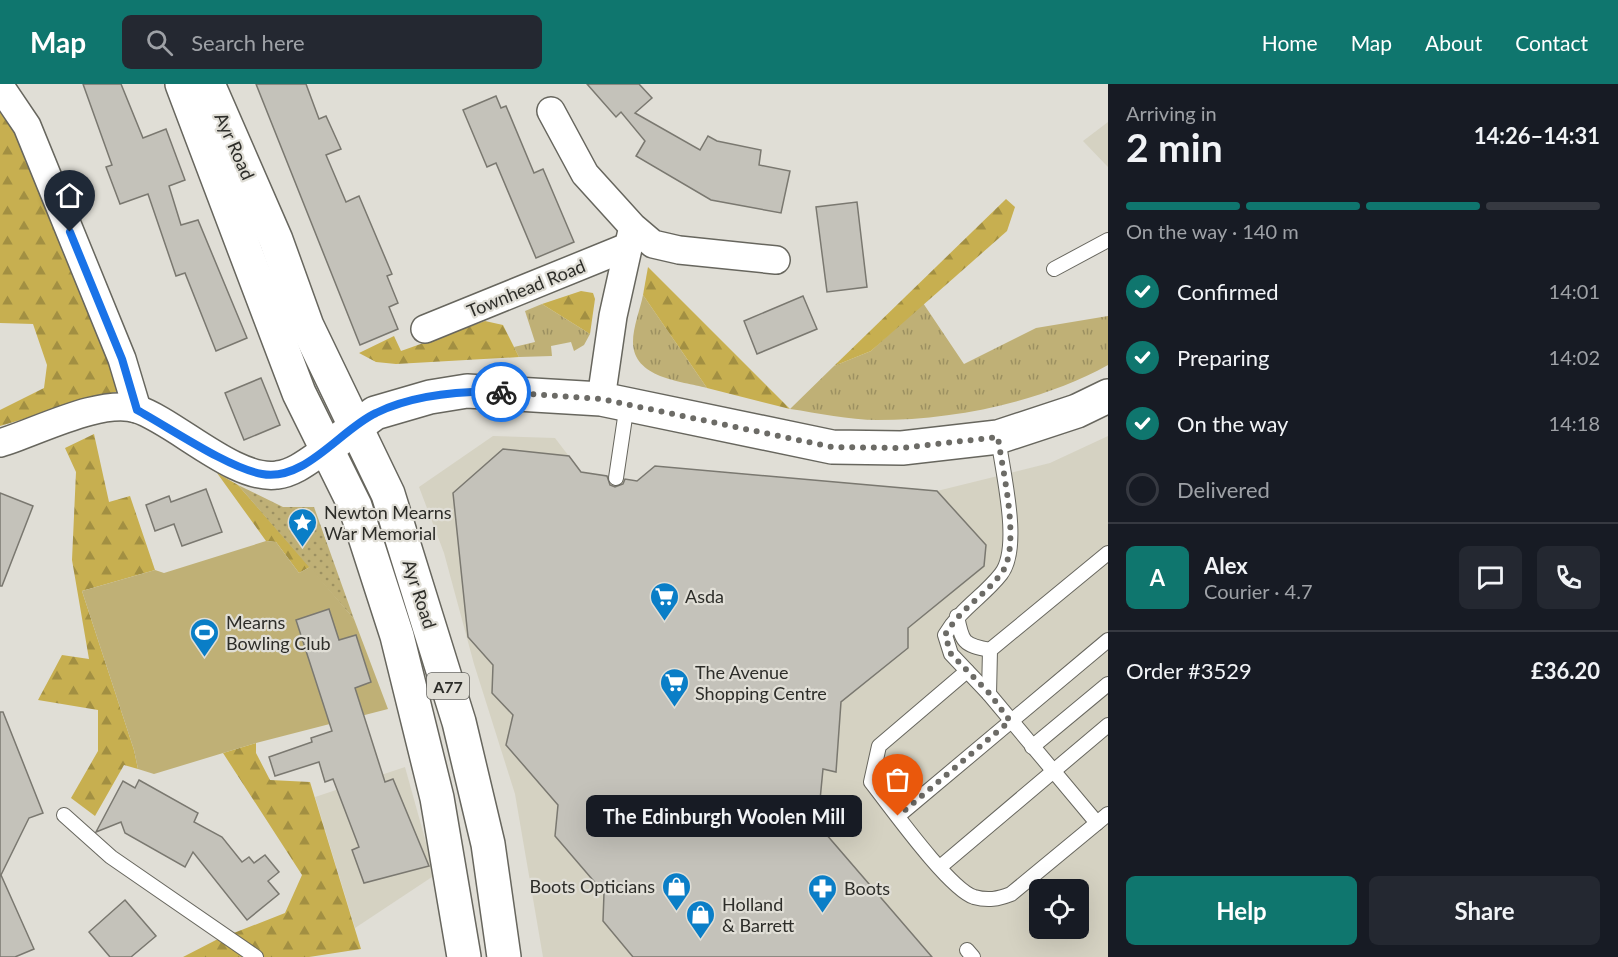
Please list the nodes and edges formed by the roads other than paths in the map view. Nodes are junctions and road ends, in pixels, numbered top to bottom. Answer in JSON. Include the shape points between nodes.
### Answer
{"nodes":[{"id":1,"x":182,"y":84,"type":"edge"},
{"id":2,"x":208,"y":84,"type":"edge"},
{"id":3,"x":0,"y":86,"type":"edge"},
{"id":4,"x":551,"y":111,"type":"dead end"},
{"id":5,"x":630,"y":237,"type":"junction"},
{"id":6,"x":1108,"y":240,"type":"edge"},
{"id":7,"x":776,"y":260,"type":"dead end"},
{"id":8,"x":1054,"y":269,"type":"dead end"},
{"id":9,"x":424,"y":329,"type":"dead end"},
{"id":10,"x":1108,"y":396,"type":"edge"},
{"id":11,"x":614,"y":401,"type":"junction"},
{"id":12,"x":137,"y":410,"type":"junction"},
{"id":13,"x":356,"y":425,"type":"junction"},
{"id":14,"x":998,"y":437,"type":"junction"},
{"id":15,"x":0,"y":443,"type":"edge"},
{"id":16,"x":326,"y":449,"type":"junction"},
{"id":17,"x":616,"y":478,"type":"dead end"},
{"id":18,"x":1107,"y":555,"type":"edge"},
{"id":19,"x":957,"y":616,"type":"junction"},
{"id":20,"x":1108,"y":640,"type":"edge"},
{"id":21,"x":990,"y":650,"type":"junction"},
{"id":22,"x":968,"y":671,"type":"junction"},
{"id":23,"x":1108,"y":684,"type":"edge"},
{"id":24,"x":990,"y":694,"type":"junction"},
{"id":25,"x":1010,"y":721,"type":"junction"},
{"id":26,"x":1108,"y":725,"type":"edge"},
{"id":27,"x":1032,"y":747,"type":"junction"},
{"id":28,"x":1053,"y":772,"type":"junction"},
{"id":29,"x":1108,"y":814,"type":"edge"},
{"id":30,"x":64,"y":815,"type":"dead end"},
{"id":31,"x":898,"y":816,"type":"junction"},
{"id":32,"x":1097,"y":824,"type":"junction"},
{"id":33,"x":940,"y":867,"type":"junction"},
{"id":34,"x":503,"y":952,"type":"edge"},
{"id":35,"x":460,"y":956,"type":"edge"},
{"id":36,"x":256,"y":957,"type":"edge"}],
"edges":[{"from":1,"to":16,"type":"main road","name":"Ayr Road","number":"A77","via":[[299,393]]},
{"from":2,"to":13,"type":"main road","name":"Ayr Road","number":"A77","via":[[276,240],[307,326]]},
{"from":3,"to":12,"type":"street","via":[[27,126],[122,359]]},
{"from":4,"to":5,"type":"street","via":[[585,174]]},
{"from":5,"to":7,"type":"street","via":[[679,250]]},
{"from":5,"to":9,"type":"street","name":"Townhead Road"},
{"from":5,"to":11,"type":"street"},
{"from":6,"to":8,"type":"lane"},
{"from":10,"to":14,"type":"main road","via":[[1077,411]]},
{"from":11,"to":13,"type":"main road","via":[[467,391],[398,405]]},
{"from":11,"to":14,"type":"main road","via":[[832,447],[902,448]]},
{"from":11,"to":17,"type":"lane"},
{"from":12,"to":15,"type":"street","via":[[116,407],[91,411]]},
{"from":12,"to":16,"type":"street","via":[[237,465],[261,474],[294,470]]},
{"from":13,"to":16,"type":"main road"},
{"from":13,"to":34,"type":"main road","name":"Ayr Road","number":"A77","via":[[388,494],[459,722],[488,844]]},
{"from":14,"to":19,"type":"lane","via":[[1011,536],[1009,554],[1002,573]]},
{"from":16,"to":35,"type":"main road","name":"Ayr Road","number":"A77","via":[[355,506],[397,636],[437,798]]},
{"from":18,"to":21,"type":"lane"},
{"from":19,"to":21,"type":"lane","via":[[960,636],[969,646]]},
{"from":19,"to":22,"type":"lane","via":[[945,635],[947,646]]},
{"from":20,"to":25,"type":"lane"},
{"from":21,"to":24,"type":"lane"},
{"from":22,"to":24,"type":"lane"},
{"from":22,"to":31,"type":"lane","via":[[879,746],[872,782]]},
{"from":23,"to":27,"type":"lane"},
{"from":24,"to":25,"type":"lane"},
{"from":25,"to":27,"type":"lane"},
{"from":25,"to":31,"type":"lane"},
{"from":26,"to":28,"type":"lane"},
{"from":27,"to":28,"type":"lane"},
{"from":28,"to":32,"type":"lane"},
{"from":28,"to":33,"type":"lane"},
{"from":29,"to":32,"type":"lane"},
{"from":30,"to":36,"type":"lane","via":[[111,857]]},
{"from":31,"to":33,"type":"lane"},
{"from":32,"to":33,"type":"lane","via":[[1011,894],[995,900],[973,897]]},
{"from":34,"to":35,"type":"main road"}]}
